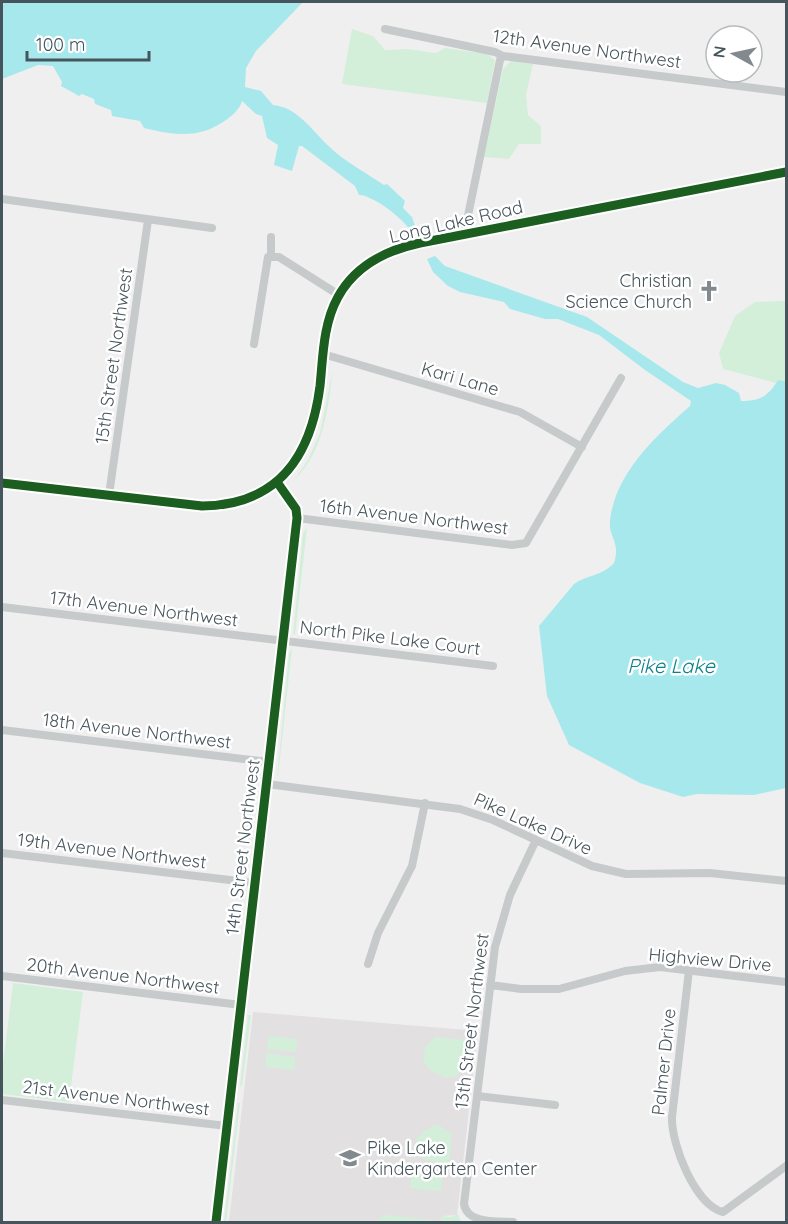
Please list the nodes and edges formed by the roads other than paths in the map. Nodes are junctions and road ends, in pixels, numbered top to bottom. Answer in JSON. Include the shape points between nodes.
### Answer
{"nodes":[{"id":1,"x":385,"y":29,"type":"dead end"},
{"id":2,"x":503,"y":56,"type":"junction"},
{"id":3,"x":786,"y":92,"type":"edge"},
{"id":4,"x":786,"y":172,"type":"edge"},
{"id":5,"x":2,"y":199,"type":"edge"},
{"id":6,"x":148,"y":220,"type":"junction"},
{"id":7,"x":212,"y":228,"type":"dead end"},
{"id":8,"x":464,"y":235,"type":"junction"},
{"id":9,"x":271,"y":237,"type":"dead end"},
{"id":10,"x":272,"y":256,"type":"junction"},
{"id":11,"x":339,"y":295,"type":"junction"},
{"id":12,"x":254,"y":344,"type":"dead end"},
{"id":13,"x":323,"y":354,"type":"junction"},
{"id":14,"x":621,"y":378,"type":"dead end"},
{"id":15,"x":582,"y":447,"type":"junction"},
{"id":16,"x":277,"y":482,"type":"junction"},
{"id":17,"x":2,"y":483,"type":"edge"},
{"id":18,"x":109,"y":495,"type":"junction"},
{"id":19,"x":297,"y":518,"type":"junction"},
{"id":20,"x":2,"y":607,"type":"edge"},
{"id":21,"x":284,"y":640,"type":"junction"},
{"id":22,"x":493,"y":666,"type":"dead end"},
{"id":23,"x":2,"y":730,"type":"edge"},
{"id":24,"x":269,"y":762,"type":"junction"},
{"id":25,"x":267,"y":784,"type":"junction"},
{"id":26,"x":425,"y":803,"type":"junction"},
{"id":27,"x":536,"y":840,"type":"junction"},
{"id":28,"x":2,"y":853,"type":"edge"},
{"id":29,"x":786,"y":881,"type":"edge"},
{"id":30,"x":255,"y":884,"type":"junction"},
{"id":31,"x":368,"y":964,"type":"dead end"},
{"id":32,"x":689,"y":970,"type":"junction"},
{"id":33,"x":2,"y":976,"type":"edge"},
{"id":34,"x":786,"y":982,"type":"edge"},
{"id":35,"x":490,"y":986,"type":"junction"},
{"id":36,"x":241,"y":1005,"type":"junction"},
{"id":37,"x":477,"y":1096,"type":"junction"},
{"id":38,"x":2,"y":1100,"type":"edge"},
{"id":39,"x":555,"y":1105,"type":"dead end"},
{"id":40,"x":227,"y":1126,"type":"junction"},
{"id":41,"x":786,"y":1166,"type":"edge"},
{"id":42,"x":216,"y":1222,"type":"edge"},
{"id":43,"x":513,"y":1222,"type":"edge"}],
"edges":[{"from":1,"to":2,"type":"street","name":"12th Avenue Northwest"},
{"from":2,"to":3,"type":"street","name":"12th Avenue Northwest"},
{"from":2,"to":8,"type":"street"},
{"from":4,"to":8,"type":"street","name":"Long Lake Road"},
{"from":5,"to":6,"type":"street"},
{"from":6,"to":7,"type":"street"},
{"from":6,"to":18,"type":"street","name":"15th Street Northwest"},
{"from":8,"to":11,"type":"street","name":"Long Lake Road","via":[[404,247],[379,257]]},
{"from":9,"to":10,"type":"street"},
{"from":10,"to":11,"type":"street"},
{"from":10,"to":12,"type":"street","via":[[266,261]]},
{"from":11,"to":13,"type":"street","name":"Long Lake Road"},
{"from":13,"to":15,"type":"street","name":"Kari Lane","via":[[520,412]]},
{"from":13,"to":16,"type":"street","name":"Long Lake Road","via":[[309,436],[296,461]]},
{"from":14,"to":15,"type":"street"},
{"from":15,"to":19,"type":"street","name":"16th Avenue Northwest","via":[[526,543],[512,545]]},
{"from":16,"to":18,"type":"street","name":"Long Lake Road","via":[[250,497],[218,506]]},
{"from":16,"to":19,"type":"street"},
{"from":17,"to":18,"type":"street","name":"Long Lake Road"},
{"from":19,"to":21,"type":"street","name":"14th Street Northwest"},
{"from":20,"to":21,"type":"street","name":"17th Avenue Northwest"},
{"from":21,"to":22,"type":"street","name":"North Pike Lake Court"},
{"from":21,"to":24,"type":"street","name":"14th Street Northwest"},
{"from":23,"to":24,"type":"street","name":"18th Avenue Northwest"},
{"from":24,"to":25,"type":"street","name":"14th Street Northwest"},
{"from":25,"to":26,"type":"street","name":"Pike Lake Drive"},
{"from":25,"to":30,"type":"street","name":"14th Street Northwest"},
{"from":26,"to":27,"type":"street","name":"Pike Lake Drive","via":[[476,814]]},
{"from":26,"to":31,"type":"street","via":[[412,866],[378,933]]},
{"from":27,"to":29,"type":"street","name":"Pike Lake Drive","via":[[592,866],[626,874],[710,873]]},
{"from":27,"to":35,"type":"street","name":"13th Street Northwest","via":[[510,895]]},
{"from":28,"to":30,"type":"street","name":"19th Avenue Northwest"},
{"from":30,"to":36,"type":"street","name":"14th Street Northwest"},
{"from":32,"to":34,"type":"street","name":"Highview Drive"},
{"from":32,"to":35,"type":"street","name":"Highview Drive","via":[[642,968],[559,989]]},
{"from":32,"to":41,"type":"street","name":"Palmer Drive","via":[[673,1106],[673,1135],[688,1175],[711,1207],[723,1212]]},
{"from":33,"to":36,"type":"street","name":"20th Avenue Northwest"},
{"from":35,"to":37,"type":"street","name":"13th Street Northwest"},
{"from":36,"to":40,"type":"street","name":"14th Street Northwest"},
{"from":37,"to":39,"type":"street"},
{"from":37,"to":43,"type":"street","name":"13th Street Northwest","via":[[466,1212],[475,1218]]},
{"from":38,"to":40,"type":"street","name":"21st Avenue Northwest"},
{"from":40,"to":42,"type":"street","name":"14th Street Northwest"}]}
